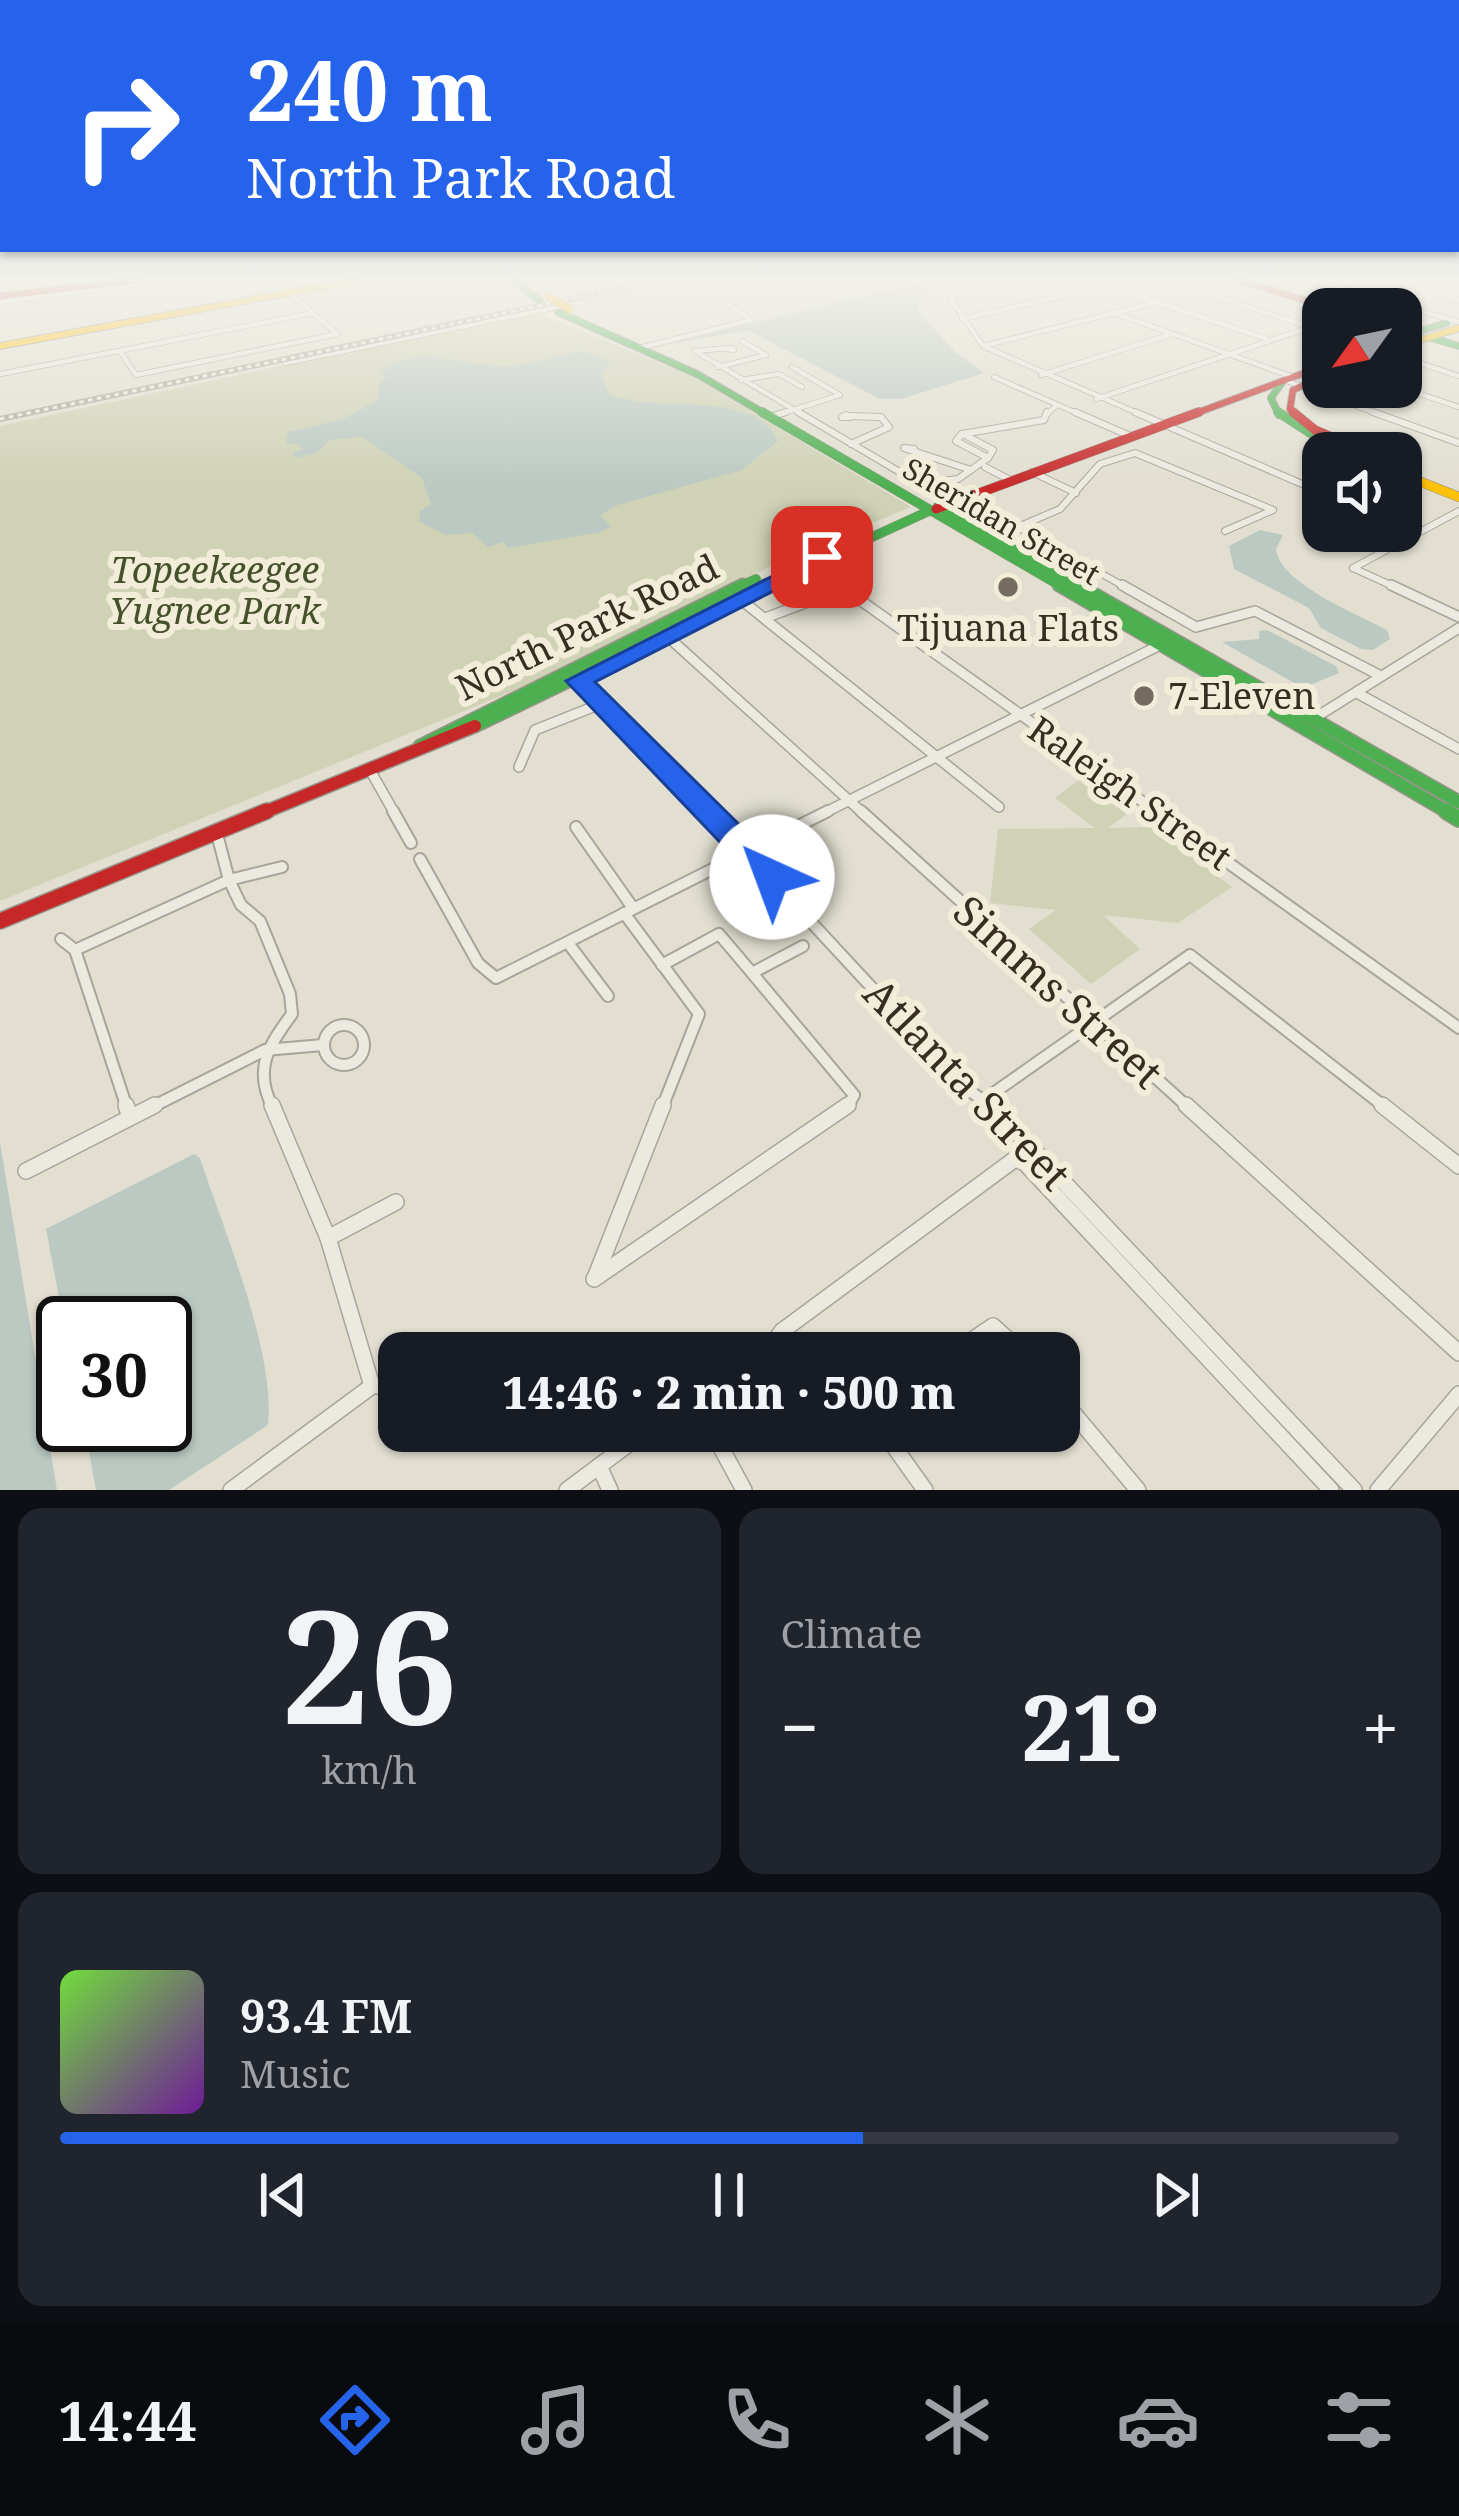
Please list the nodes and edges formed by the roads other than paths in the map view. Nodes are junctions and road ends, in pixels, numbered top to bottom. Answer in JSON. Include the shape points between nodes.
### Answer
{"nodes":[{"id":1,"x":127,"y":350,"type":"edge"},
{"id":2,"x":261,"y":350,"type":"edge"},
{"id":3,"x":355,"y":350,"type":"edge"},
{"id":4,"x":651,"y":350,"type":"edge"},
{"id":5,"x":711,"y":350,"type":"edge"},
{"id":6,"x":757,"y":350,"type":"edge"},
{"id":7,"x":990,"y":350,"type":"edge"},
{"id":8,"x":1122,"y":350,"type":"edge"},
{"id":9,"x":1217,"y":350,"type":"edge"},
{"id":10,"x":1243,"y":350,"type":"edge"},
{"id":11,"x":120,"y":351,"type":"junction"},
{"id":12,"x":1230,"y":354,"type":"junction"},
{"id":13,"x":285,"y":363,"type":"dead end"},
{"id":14,"x":1422,"y":364,"type":"edge"},
{"id":15,"x":718,"y":367,"type":"junction"},
{"id":16,"x":793,"y":367,"type":"dead end"},
{"id":17,"x":0,"y":374,"type":"edge"},
{"id":18,"x":1041,"y":375,"type":"junction"},
{"id":19,"x":1459,"y":376,"type":"edge"},
{"id":20,"x":994,"y":377,"type":"dead end"},
{"id":21,"x":1302,"y":377,"type":"edge"},
{"id":22,"x":740,"y":380,"type":"junction"},
{"id":23,"x":1302,"y":381,"type":"edge"},
{"id":24,"x":798,"y":385,"type":"dead end"},
{"id":25,"x":1287,"y":385,"type":"junction"},
{"id":26,"x":1422,"y":395,"type":"edge"},
{"id":27,"x":1096,"y":399,"type":"junction"},
{"id":28,"x":1057,"y":405,"type":"junction"},
{"id":29,"x":1459,"y":407,"type":"edge"},
{"id":30,"x":781,"y":414,"type":"junction"},
{"id":31,"x":849,"y":416,"type":"dead end"},
{"id":32,"x":1160,"y":425,"type":"junction"},
{"id":33,"x":1309,"y":432,"type":"edge"},
{"id":34,"x":1323,"y":432,"type":"edge"},
{"id":35,"x":1128,"y":435,"type":"junction"},
{"id":36,"x":1459,"y":442,"type":"edge"},
{"id":37,"x":850,"y":444,"type":"junction"},
{"id":38,"x":914,"y":449,"type":"dead end"},
{"id":39,"x":982,"y":466,"type":"junction"},
{"id":40,"x":1035,"y":471,"type":"junction"},
{"id":41,"x":1422,"y":478,"type":"edge"},
{"id":42,"x":1007,"y":481,"type":"junction"},
{"id":43,"x":1302,"y":485,"type":"edge"},
{"id":44,"x":1077,"y":491,"type":"junction"},
{"id":45,"x":1459,"y":492,"type":"edge"},
{"id":46,"x":935,"y":509,"type":"junction"},
{"id":47,"x":1459,"y":511,"type":"edge"},
{"id":48,"x":1422,"y":529,"type":"edge"},
{"id":49,"x":1226,"y":531,"type":"dead end"},
{"id":50,"x":1381,"y":552,"type":"edge"},
{"id":51,"x":804,"y":561,"type":"junction"},
{"id":52,"x":843,"y":589,"type":"junction"},
{"id":53,"x":735,"y":595,"type":"junction"},
{"id":54,"x":1459,"y":617,"type":"edge"},
{"id":55,"x":765,"y":618,"type":"junction"},
{"id":56,"x":1459,"y":628,"type":"edge"},
{"id":57,"x":662,"y":632,"type":"junction"},
{"id":58,"x":1160,"y":645,"type":"junction"},
{"id":59,"x":1190,"y":648,"type":"junction"},
{"id":60,"x":1382,"y":676,"type":"junction"},
{"id":61,"x":579,"y":681,"type":"junction"},
{"id":62,"x":1357,"y":692,"type":"junction"},
{"id":63,"x":598,"y":704,"type":"junction"},
{"id":64,"x":1018,"y":713,"type":"junction"},
{"id":65,"x":1312,"y":719,"type":"junction"},
{"id":66,"x":1459,"y":749,"type":"edge"},
{"id":67,"x":410,"y":754,"type":"junction"},
{"id":68,"x":935,"y":756,"type":"junction"},
{"id":69,"x":519,"y":766,"type":"dead end"},
{"id":70,"x":370,"y":770,"type":"junction"},
{"id":71,"x":1409,"y":782,"type":"junction"},
{"id":72,"x":846,"y":800,"type":"junction"},
{"id":73,"x":1459,"y":802,"type":"edge"},
{"id":74,"x":999,"y":807,"type":"dead end"},
{"id":75,"x":1459,"y":819,"type":"edge"},
{"id":76,"x":576,"y":827,"type":"dead end"},
{"id":77,"x":217,"y":834,"type":"junction"},
{"id":78,"x":410,"y":843,"type":"dead end"},
{"id":79,"x":748,"y":850,"type":"junction"},
{"id":80,"x":420,"y":860,"type":"dead end"},
{"id":81,"x":282,"y":867,"type":"dead end"},
{"id":82,"x":230,"y":880,"type":"junction"},
{"id":83,"x":628,"y":911,"type":"junction"},
{"id":84,"x":0,"y":921,"type":"edge"},
{"id":85,"x":61,"y":939,"type":"dead end"},
{"id":86,"x":568,"y":943,"type":"junction"},
{"id":87,"x":803,"y":946,"type":"dead end"},
{"id":88,"x":75,"y":950,"type":"junction"},
{"id":89,"x":662,"y":964,"type":"junction"},
{"id":90,"x":752,"y":973,"type":"junction"},
{"id":91,"x":608,"y":996,"type":"dead end"},
{"id":92,"x":1090,"y":1020,"type":"junction"},
{"id":93,"x":1459,"y":1028,"type":"edge"},
{"id":94,"x":323,"y":1045,"type":"dead end"},
{"id":95,"x":265,"y":1051,"type":"junction"},
{"id":96,"x":985,"y":1099,"type":"junction"},
{"id":97,"x":129,"y":1115,"type":"junction"},
{"id":98,"x":1459,"y":1166,"type":"edge"},
{"id":99,"x":26,"y":1172,"type":"dead end"},
{"id":100,"x":396,"y":1202,"type":"dead end"},
{"id":101,"x":328,"y":1238,"type":"junction"},
{"id":102,"x":781,"y":1332,"type":"edge"},
{"id":103,"x":1459,"y":1353,"type":"edge"},
{"id":104,"x":372,"y":1386,"type":"junction"},
{"id":105,"x":378,"y":1386,"type":"edge"},
{"id":106,"x":1459,"y":1394,"type":"edge"},
{"id":107,"x":1080,"y":1421,"type":"edge"},
{"id":108,"x":618,"y":1452,"type":"edge"},
{"id":109,"x":723,"y":1452,"type":"edge"},
{"id":110,"x":898,"y":1452,"type":"edge"},
{"id":111,"x":599,"y":1466,"type":"junction"},
{"id":112,"x":231,"y":1490,"type":"edge"},
{"id":113,"x":567,"y":1490,"type":"edge"},
{"id":114,"x":610,"y":1490,"type":"edge"},
{"id":115,"x":744,"y":1490,"type":"edge"},
{"id":116,"x":925,"y":1490,"type":"edge"},
{"id":117,"x":1138,"y":1490,"type":"edge"},
{"id":118,"x":1331,"y":1490,"type":"edge"},
{"id":119,"x":1354,"y":1490,"type":"edge"},
{"id":120,"x":1378,"y":1490,"type":"edge"}],
"edges":[{"from":1,"to":11,"type":"street"},
{"from":2,"to":11,"type":"street","via":[[136,375]]},
{"from":3,"to":13,"type":"street"},
{"from":4,"to":30,"type":"main road","name":"Sheridan Street"},
{"from":5,"to":15,"type":"street","via":[[695,351]]},
{"from":6,"to":15,"type":"street","via":[[766,355]]},
{"from":7,"to":18,"type":"street"},
{"from":8,"to":18,"type":"street"},
{"from":9,"to":12,"type":"street"},
{"from":10,"to":12,"type":"street"},
{"from":11,"to":17,"type":"street"},
{"from":12,"to":25,"type":"street"},
{"from":12,"to":27,"type":"street"},
{"from":14,"to":19,"type":"street"},
{"from":15,"to":22,"type":"street"},
{"from":16,"to":30,"type":"street","via":[[840,395]]},
{"from":18,"to":27,"type":"street"},
{"from":20,"to":28,"type":"street"},
{"from":21,"to":25,"type":"main road","name":"North Park Road"},
{"from":22,"to":24,"type":"street","via":[[779,374]]},
{"from":22,"to":30,"type":"street"},
{"from":23,"to":25,"type":"main road","name":"North Park Road"},
{"from":25,"to":32,"type":"main road","name":"North Park Road"},
{"from":25,"to":33,"type":"main road","via":[[1272,405]]},
{"from":25,"to":34,"type":"main road","via":[[1290,409]]},
{"from":25,"to":36,"type":"street"},
{"from":26,"to":29,"type":"street"},
{"from":27,"to":32,"type":"street"},
{"from":28,"to":35,"type":"street"},
{"from":28,"to":39,"type":"street","via":[[1044,421],[962,434],[956,441]]},
{"from":30,"to":37,"type":"street"},
{"from":30,"to":46,"type":"main road","name":"Sheridan Street"},
{"from":31,"to":37,"type":"street","via":[[876,416],[889,427]]},
{"from":32,"to":35,"type":"main road","name":"North Park Road"},
{"from":32,"to":43,"type":"street"},
{"from":35,"to":40,"type":"main road","name":"North Park Road"},
{"from":37,"to":39,"type":"street","via":[[928,486]]},
{"from":38,"to":39,"type":"street"},
{"from":39,"to":42,"type":"street"},
{"from":40,"to":42,"type":"main road","name":"North Park Road"},
{"from":40,"to":44,"type":"street"},
{"from":41,"to":45,"type":"main road"},
{"from":42,"to":46,"type":"main road","name":"North Park Road"},
{"from":44,"to":49,"type":"street","via":[[1100,464],[1147,453],[1273,510]]},
{"from":44,"to":60,"type":"street","via":[[1060,509],[1018,527],[1196,627],[1255,610]]},
{"from":46,"to":51,"type":"main road","name":"North Park Road"},
{"from":46,"to":58,"type":"main road","name":"Sheridan Street"},
{"from":46,"to":59,"type":"main road","name":"Sheridan Street"},
{"from":47,"to":48,"type":"street"},
{"from":50,"to":54,"type":"street","via":[[1353,568]]},
{"from":51,"to":52,"type":"street","name":"Raleigh Street"},
{"from":51,"to":53,"type":"main road","name":"North Park Road"},
{"from":52,"to":55,"type":"street"},
{"from":52,"to":64,"type":"street","name":"Raleigh Street"},
{"from":53,"to":55,"type":"street"},
{"from":53,"to":57,"type":"main road","name":"North Park Road"},
{"from":55,"to":68,"type":"street"},
{"from":56,"to":60,"type":"street"},
{"from":57,"to":61,"type":"main road","name":"North Park Road"},
{"from":57,"to":67,"type":"main road","name":"North Park Road","via":[[432,735]]},
{"from":57,"to":72,"type":"street","name":"Simms Street"},
{"from":58,"to":59,"type":"main road"},
{"from":58,"to":64,"type":"street"},
{"from":58,"to":71,"type":"main road","name":"Sheridan Street"},
{"from":59,"to":65,"type":"main road","name":"Sheridan Street"},
{"from":60,"to":62,"type":"street"},
{"from":61,"to":63,"type":"street","name":"Atlanta Street"},
{"from":61,"to":67,"type":"main road","name":"North Park Road"},
{"from":62,"to":65,"type":"street"},
{"from":62,"to":66,"type":"street"},
{"from":63,"to":69,"type":"street","via":[[534,726]]},
{"from":63,"to":79,"type":"street","name":"Atlanta Street"},
{"from":64,"to":68,"type":"street"},
{"from":64,"to":93,"type":"street","name":"Raleigh Street"},
{"from":65,"to":71,"type":"main road","name":"Sheridan Street"},
{"from":67,"to":70,"type":"main road","name":"North Park Road"},
{"from":68,"to":72,"type":"street"},
{"from":68,"to":74,"type":"street"},
{"from":70,"to":77,"type":"main road","name":"North Park Road"},
{"from":70,"to":78,"type":"street"},
{"from":71,"to":73,"type":"main road","name":"Sheridan Street"},
{"from":71,"to":75,"type":"main road","name":"Sheridan Street"},
{"from":72,"to":79,"type":"street"},
{"from":72,"to":92,"type":"street","name":"Simms Street"},
{"from":76,"to":83,"type":"street"},
{"from":77,"to":82,"type":"street"},
{"from":77,"to":84,"type":"main road","name":"North Park Road"},
{"from":79,"to":83,"type":"street"},
{"from":79,"to":96,"type":"street","name":"Atlanta Street","via":[[964,1087]]},
{"from":80,"to":86,"type":"street","via":[[478,963],[496,978]]},
{"from":81,"to":82,"type":"street"},
{"from":82,"to":88,"type":"street"},
{"from":82,"to":95,"type":"street","via":[[260,921],[290,994],[292,1014]]},
{"from":83,"to":86,"type":"street"},
{"from":83,"to":89,"type":"street"},
{"from":85,"to":88,"type":"street"},
{"from":86,"to":91,"type":"street"},
{"from":87,"to":90,"type":"street"},
{"from":88,"to":97,"type":"street"},
{"from":89,"to":90,"type":"street","via":[[719,934]]},
{"from":89,"to":90,"type":"street","via":[[698,1014],[594,1279],[846,1110],[854,1095]]},
{"from":92,"to":96,"type":"street"},
{"from":92,"to":98,"type":"street","via":[[1190,955]]},
{"from":92,"to":103,"type":"street","name":"Simms Street"},
{"from":94,"to":95,"type":"street"},
{"from":95,"to":97,"type":"street"},
{"from":95,"to":101,"type":"street","via":[[262,1087]]},
{"from":96,"to":119,"type":"street","name":"Atlanta Street"},
{"from":97,"to":99,"type":"street"},
{"from":100,"to":101,"type":"street"},
{"from":101,"to":104,"type":"street"},
{"from":102,"to":118,"type":"street","via":[[1015,1159]]},
{"from":104,"to":105,"type":"street"},
{"from":104,"to":112,"type":"street"},
{"from":106,"to":120,"type":"street"},
{"from":107,"to":117,"type":"street"},
{"from":108,"to":111,"type":"street"},
{"from":109,"to":115,"type":"street"},
{"from":110,"to":116,"type":"street"},
{"from":111,"to":113,"type":"street"},
{"from":111,"to":114,"type":"street"}]}
